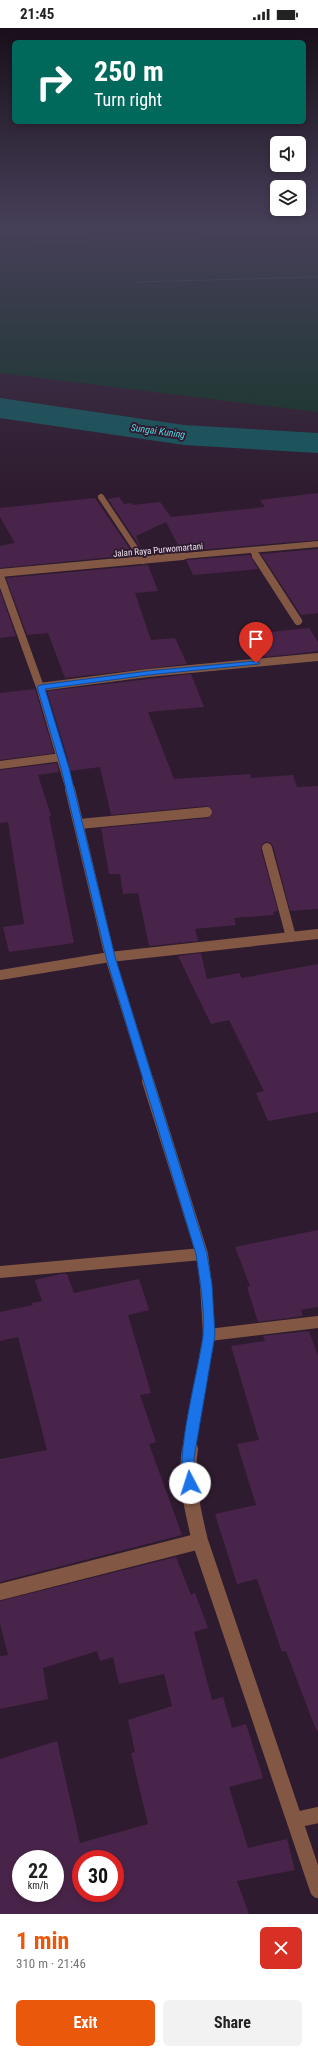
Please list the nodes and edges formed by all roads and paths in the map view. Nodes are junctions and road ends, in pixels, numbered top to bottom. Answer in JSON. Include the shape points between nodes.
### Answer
{"nodes":[{"id":1,"x":101,"y":497,"type":"dead end"},
{"id":2,"x":318,"y":544,"type":"edge"},
{"id":3,"x":253,"y":551,"type":"junction"},
{"id":4,"x":143,"y":560,"type":"junction"},
{"id":5,"x":0,"y":573,"type":"edge"},
{"id":6,"x":0,"y":576,"type":"edge"},
{"id":7,"x":298,"y":621,"type":"dead end"},
{"id":8,"x":318,"y":657,"type":"edge"},
{"id":9,"x":40,"y":687,"type":"junction"},
{"id":10,"x":62,"y":757,"type":"junction"},
{"id":11,"x":0,"y":765,"type":"edge"},
{"id":12,"x":207,"y":812,"type":"dead end"},
{"id":13,"x":79,"y":824,"type":"junction"},
{"id":14,"x":267,"y":848,"type":"dead end"},
{"id":15,"x":318,"y":934,"type":"edge"},
{"id":16,"x":291,"y":938,"type":"junction"},
{"id":17,"x":110,"y":957,"type":"junction"},
{"id":18,"x":0,"y":975,"type":"edge"},
{"id":19,"x":202,"y":1254,"type":"junction"},
{"id":20,"x":0,"y":1272,"type":"edge"},
{"id":21,"x":318,"y":1322,"type":"edge"},
{"id":22,"x":209,"y":1335,"type":"junction"},
{"id":23,"x":200,"y":1541,"type":"junction"},
{"id":24,"x":0,"y":1592,"type":"edge"},
{"id":25,"x":318,"y":1815,"type":"edge"},
{"id":26,"x":295,"y":1820,"type":"junction"},
{"id":27,"x":318,"y":1890,"type":"edge"}],
"edges":[{"from":1,"to":4,"type":"street"},
{"from":2,"to":3,"type":"street","name":"Jalan Raya Purwomartani"},
{"from":3,"to":4,"type":"street","name":"Jalan Raya Purwomartani"},
{"from":3,"to":7,"type":"street"},
{"from":4,"to":5,"type":"street","name":"Jalan Raya Purwomartani"},
{"from":6,"to":9,"type":"street"},
{"from":8,"to":9,"type":"street","via":[[148,673]]},
{"from":9,"to":10,"type":"street"},
{"from":10,"to":11,"type":"street"},
{"from":10,"to":13,"type":"street"},
{"from":12,"to":13,"type":"street"},
{"from":13,"to":17,"type":"street"},
{"from":14,"to":16,"type":"street"},
{"from":15,"to":16,"type":"street"},
{"from":16,"to":17,"type":"street"},
{"from":17,"to":18,"type":"street"},
{"from":17,"to":19,"type":"street"},
{"from":19,"to":20,"type":"street"},
{"from":19,"to":22,"type":"street"},
{"from":21,"to":22,"type":"street"},
{"from":22,"to":23,"type":"street","via":[[188,1458],[192,1507]]},
{"from":23,"to":24,"type":"street"},
{"from":23,"to":26,"type":"street"},
{"from":25,"to":26,"type":"street"},
{"from":26,"to":27,"type":"street"}]}
